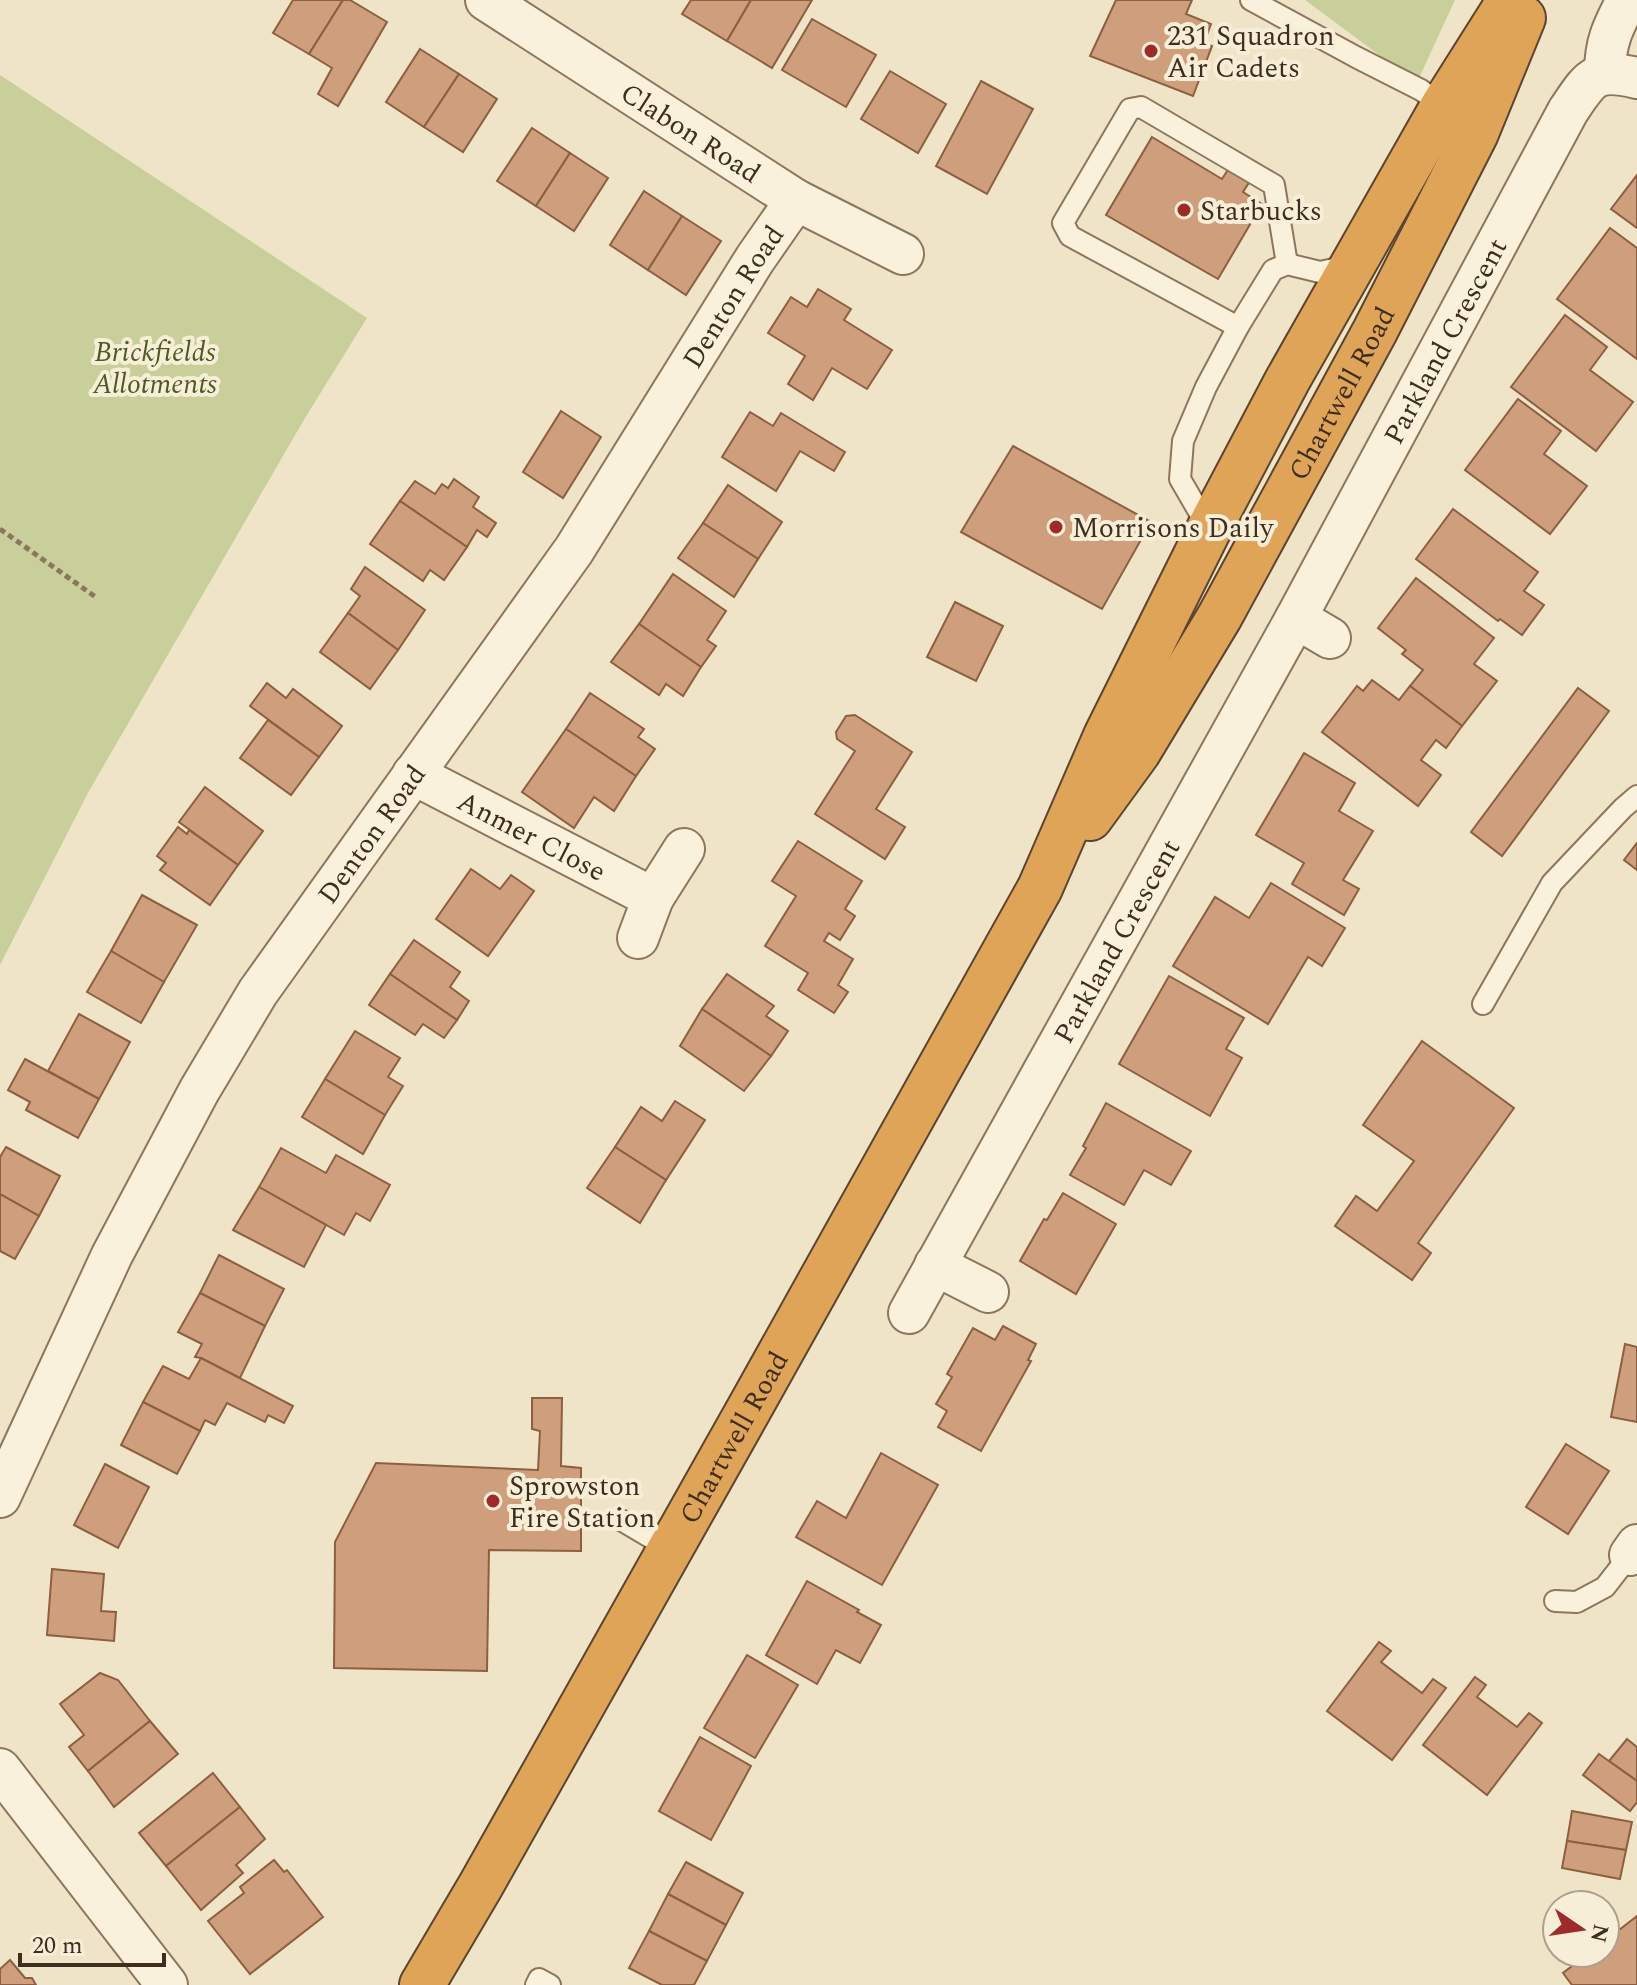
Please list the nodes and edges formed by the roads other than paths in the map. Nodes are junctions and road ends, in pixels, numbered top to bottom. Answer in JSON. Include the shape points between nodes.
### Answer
{"nodes":[{"id":1,"x":1251,"y":0,"type":"edge"},
{"id":2,"x":1510,"y":0,"type":"edge"},
{"id":3,"x":1530,"y":0,"type":"edge"},
{"id":4,"x":1627,"y":0,"type":"edge"},
{"id":5,"x":510,"y":6,"type":"edge"},
{"id":6,"x":1621,"y":76,"type":"edge"},
{"id":7,"x":1443,"y":106,"type":"junction"},
{"id":8,"x":796,"y":200,"type":"junction"},
{"id":9,"x":903,"y":254,"type":"dead end"},
{"id":10,"x":1287,"y":264,"type":"junction"},
{"id":11,"x":1352,"y":266,"type":"junction"},
{"id":12,"x":1238,"y":327,"type":"junction"},
{"id":13,"x":1209,"y":529,"type":"junction"},
{"id":14,"x":1296,"y":618,"type":"junction"},
{"id":15,"x":1330,"y":638,"type":"dead end"},
{"id":16,"x":413,"y":774,"type":"junction"},
{"id":17,"x":1637,"y":796,"type":"edge"},
{"id":18,"x":684,"y":849,"type":"dead end"},
{"id":19,"x":1040,"y":888,"type":"junction"},
{"id":20,"x":653,"y":898,"type":"junction"},
{"id":21,"x":638,"y":938,"type":"dead end"},
{"id":22,"x":1483,"y":1004,"type":"dead end"},
{"id":23,"x":935,"y":1265,"type":"junction"},
{"id":24,"x":988,"y":1292,"type":"dead end"},
{"id":25,"x":909,"y":1313,"type":"dead end"},
{"id":26,"x":0,"y":1497,"type":"edge"},
{"id":27,"x":621,"y":1520,"type":"dead end"},
{"id":28,"x":670,"y":1549,"type":"junction"},
{"id":29,"x":1633,"y":1550,"type":"edge"},
{"id":30,"x":1555,"y":1601,"type":"dead end"},
{"id":31,"x":0,"y":1769,"type":"edge"},
{"id":32,"x":167,"y":1985,"type":"edge"},
{"id":33,"x":422,"y":1985,"type":"edge"},
{"id":34,"x":536,"y":1985,"type":"edge"},
{"id":35,"x":550,"y":1985,"type":"edge"}],
"edges":[{"from":1,"to":7,"type":"lane"},
{"from":2,"to":7,"type":"highway","name":"Chartwell Road"},
{"from":3,"to":19,"type":"highway","name":"Chartwell Road","via":[[1476,133],[1220,616],[1138,752]]},
{"from":4,"to":6,"type":"street","name":"Parkland Crescent","via":[[1605,53]]},
{"from":5,"to":8,"type":"street","name":"Clabon Road"},
{"from":6,"to":14,"type":"street","name":"Parkland Crescent","via":[[1587,82],[1568,111]]},
{"from":7,"to":11,"type":"highway","name":"Chartwell Road"},
{"from":8,"to":9,"type":"street","name":"Clabon Road"},
{"from":8,"to":16,"type":"street","name":"Denton Road","via":[[574,550]]},
{"from":10,"to":11,"type":"lane","via":[[1320,272]]},
{"from":10,"to":12,"type":"lane","via":[[1273,270]]},
{"from":10,"to":12,"type":"lane","via":[[1274,185],[1141,107],[1130,109],[1063,223],[1070,236]]},
{"from":11,"to":13,"type":"highway","name":"Chartwell Road"},
{"from":12,"to":13,"type":"lane","via":[[1183,441],[1180,479]]},
{"from":13,"to":19,"type":"highway","name":"Chartwell Road","via":[[1106,736]]},
{"from":14,"to":15,"type":"street"},
{"from":14,"to":23,"type":"street","name":"Parkland Crescent"},
{"from":16,"to":20,"type":"street","name":"Anmer Close"},
{"from":16,"to":26,"type":"street","name":"Denton Road","via":[[258,992],[199,1091],[112,1255]]},
{"from":17,"to":22,"type":"lane","via":[[1552,883]]},
{"from":18,"to":20,"type":"street"},
{"from":19,"to":28,"type":"highway","name":"Chartwell Road"},
{"from":20,"to":21,"type":"street"},
{"from":23,"to":24,"type":"street"},
{"from":23,"to":25,"type":"street","name":"Parkland Crescent"},
{"from":27,"to":28,"type":"lane"},
{"from":28,"to":33,"type":"highway","name":"Chartwell Road"},
{"from":29,"to":30,"type":"lane","via":[[1605,1587],[1577,1602]]},
{"from":31,"to":32,"type":"street"},
{"from":34,"to":35,"type":"lane","via":[[539,1979]]}]}
